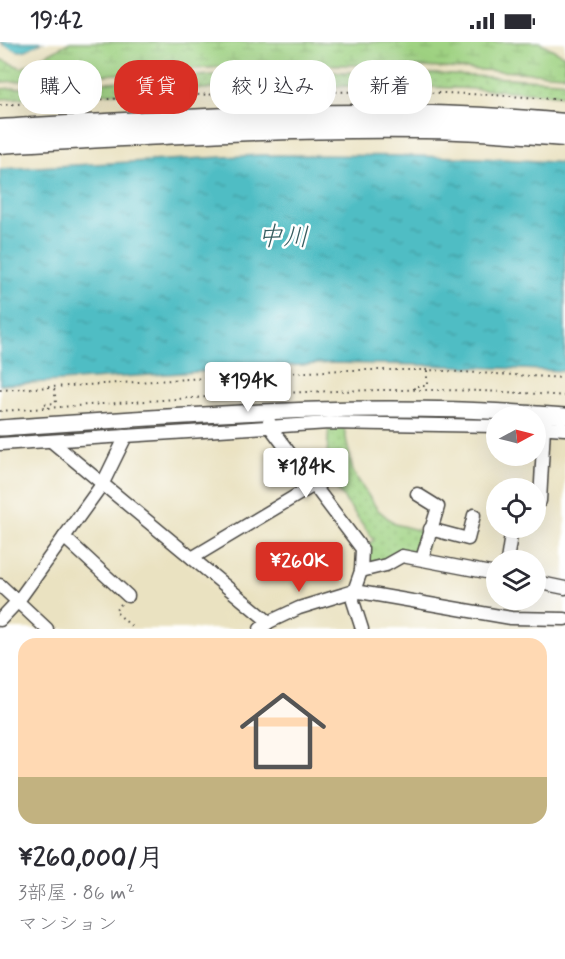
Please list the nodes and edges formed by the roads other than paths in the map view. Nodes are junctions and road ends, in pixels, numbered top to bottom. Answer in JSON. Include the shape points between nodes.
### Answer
{"nodes":[{"id":1,"x":565,"y":123,"type":"edge"},
{"id":2,"x":0,"y":129,"type":"edge"},
{"id":3,"x":565,"y":137,"type":"edge"},
{"id":4,"x":0,"y":144,"type":"edge"},
{"id":5,"x":565,"y":416,"type":"edge"},
{"id":6,"x":269,"y":419,"type":"junction"},
{"id":7,"x":486,"y":426,"type":"edge"},
{"id":8,"x":546,"y":427,"type":"edge"},
{"id":9,"x":0,"y":428,"type":"edge"},
{"id":10,"x":565,"y":429,"type":"edge"},
{"id":11,"x":126,"y":435,"type":"junction"},
{"id":12,"x":51,"y":441,"type":"junction"},
{"id":13,"x":0,"y":444,"type":"edge"},
{"id":14,"x":103,"y":483,"type":"junction"},
{"id":15,"x":314,"y":485,"type":"junction"},
{"id":16,"x":417,"y":494,"type":"dead end"},
{"id":17,"x":474,"y":515,"type":"dead end"},
{"id":18,"x":430,"y":529,"type":"junction"},
{"id":19,"x":64,"y":537,"type":"junction"},
{"id":20,"x":192,"y":558,"type":"junction"},
{"id":21,"x":422,"y":559,"type":"junction"},
{"id":22,"x":361,"y":571,"type":"junction"},
{"id":23,"x":486,"y":572,"type":"edge"},
{"id":24,"x":546,"y":584,"type":"edge"},
{"id":25,"x":0,"y":585,"type":"edge"},
{"id":26,"x":565,"y":588,"type":"edge"},
{"id":27,"x":354,"y":591,"type":"junction"},
{"id":28,"x":128,"y":596,"type":"road end"},
{"id":29,"x":18,"y":601,"type":"junction"},
{"id":30,"x":565,"y":618,"type":"edge"},
{"id":31,"x":0,"y":620,"type":"edge"},
{"id":32,"x":265,"y":626,"type":"edge"},
{"id":33,"x":47,"y":629,"type":"edge"},
{"id":34,"x":363,"y":629,"type":"edge"}],
"edges":[{"from":1,"to":2,"type":"highway","via":[[445,114],[363,113]]},
{"from":3,"to":4,"type":"highway","via":[[354,129]]},
{"from":5,"to":6,"type":"main road","via":[[417,409]]},
{"from":6,"to":7,"type":"street"},
{"from":6,"to":9,"type":"main road"},
{"from":6,"to":11,"type":"street"},
{"from":6,"to":15,"type":"street"},
{"from":8,"to":10,"type":"street"},
{"from":11,"to":12,"type":"street"},
{"from":11,"to":14,"type":"street"},
{"from":12,"to":13,"type":"street"},
{"from":12,"to":14,"type":"street"},
{"from":14,"to":19,"type":"street"},
{"from":14,"to":20,"type":"street"},
{"from":15,"to":20,"type":"street"},
{"from":15,"to":22,"type":"street","via":[[362,549]]},
{"from":16,"to":18,"type":"street","via":[[438,507]]},
{"from":17,"to":18,"type":"street","via":[[468,539]]},
{"from":18,"to":21,"type":"street"},
{"from":19,"to":28,"type":"street"},
{"from":19,"to":29,"type":"street"},
{"from":20,"to":32,"type":"street"},
{"from":21,"to":22,"type":"street","via":[[402,556]]},
{"from":21,"to":23,"type":"street"},
{"from":22,"to":27,"type":"street"},
{"from":24,"to":26,"type":"street"},
{"from":25,"to":29,"type":"street"},
{"from":27,"to":30,"type":"street","via":[[511,618]]},
{"from":27,"to":32,"type":"street","via":[[299,608]]},
{"from":27,"to":34,"type":"street","via":[[353,605]]},
{"from":29,"to":31,"type":"street"},
{"from":29,"to":33,"type":"street"}]}
